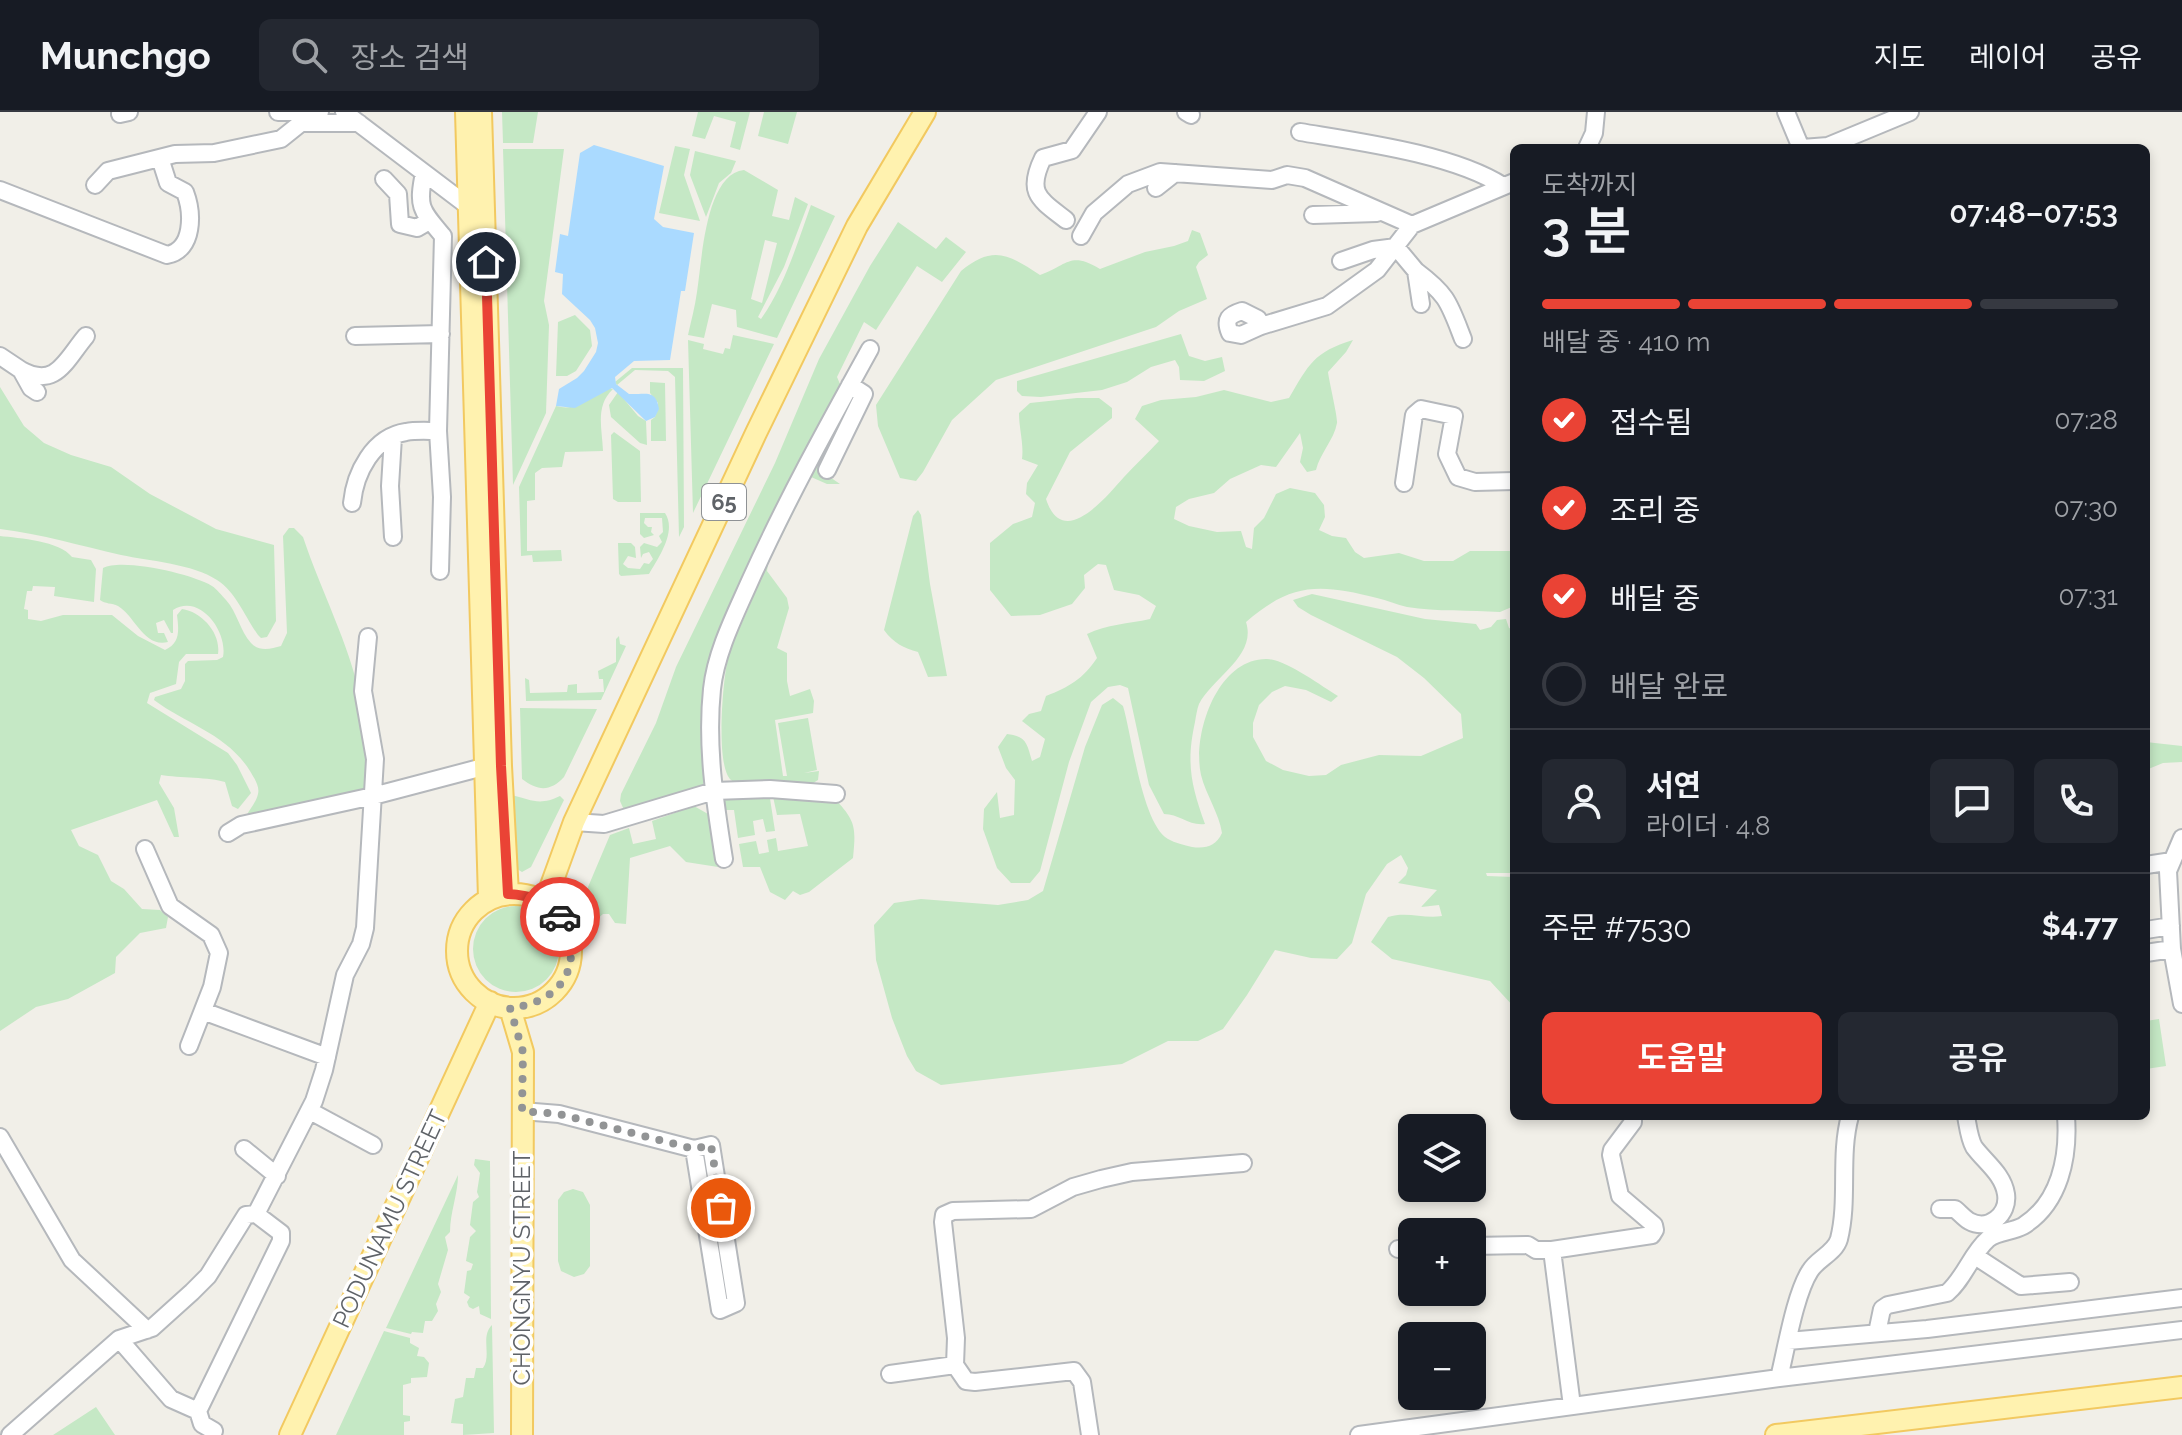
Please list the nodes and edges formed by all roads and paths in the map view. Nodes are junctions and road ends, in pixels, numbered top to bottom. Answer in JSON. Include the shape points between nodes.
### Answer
{"nodes":[{"id":1,"x":278,"y":112,"type":"edge"},
{"id":2,"x":320,"y":112,"type":"edge"},
{"id":3,"x":344,"y":112,"type":"edge"},
{"id":4,"x":466,"y":112,"type":"edge"},
{"id":5,"x":481,"y":112,"type":"edge"},
{"id":6,"x":925,"y":112,"type":"edge"},
{"id":7,"x":1098,"y":112,"type":"edge"},
{"id":8,"x":1596,"y":112,"type":"edge"},
{"id":9,"x":1786,"y":112,"type":"edge"},
{"id":10,"x":1910,"y":112,"type":"edge"},
{"id":11,"x":359,"y":123,"type":"junction"},
{"id":12,"x":1300,"y":132,"type":"dead end"},
{"id":13,"x":1589,"y":144,"type":"edge"},
{"id":14,"x":1800,"y":144,"type":"edge"},
{"id":15,"x":1833,"y":144,"type":"edge"},
{"id":16,"x":160,"y":158,"type":"junction"},
{"id":17,"x":424,"y":173,"type":"junction"},
{"id":18,"x":1175,"y":173,"type":"junction"},
{"id":19,"x":384,"y":179,"type":"dead end"},
{"id":20,"x":1508,"y":184,"type":"edge"},
{"id":21,"x":95,"y":185,"type":"dead end"},
{"id":22,"x":1156,"y":188,"type":"dead end"},
{"id":23,"x":0,"y":190,"type":"edge"},
{"id":24,"x":468,"y":206,"type":"junction"},
{"id":25,"x":1383,"y":213,"type":"junction"},
{"id":26,"x":1313,"y":215,"type":"dead end"},
{"id":27,"x":1066,"y":220,"type":"dead end"},
{"id":28,"x":429,"y":221,"type":"junction"},
{"id":29,"x":1412,"y":225,"type":"junction"},
{"id":30,"x":1081,"y":236,"type":"dead end"},
{"id":31,"x":1396,"y":247,"type":"junction"},
{"id":32,"x":1341,"y":261,"type":"dead end"},
{"id":33,"x":1416,"y":271,"type":"junction"},
{"id":34,"x":1421,"y":304,"type":"dead end"},
{"id":35,"x":1261,"y":326,"type":"dead end"},
{"id":36,"x":441,"y":334,"type":"junction"},
{"id":37,"x":86,"y":336,"type":"dead end"},
{"id":38,"x":355,"y":336,"type":"dead end"},
{"id":39,"x":1463,"y":339,"type":"dead end"},
{"id":40,"x":870,"y":349,"type":"dead end"},
{"id":41,"x":0,"y":356,"type":"edge"},
{"id":42,"x":21,"y":370,"type":"junction"},
{"id":43,"x":850,"y":385,"type":"junction"},
{"id":44,"x":37,"y":392,"type":"dead end"},
{"id":45,"x":438,"y":431,"type":"junction"},
{"id":46,"x":393,"y":437,"type":"junction"},
{"id":47,"x":827,"y":470,"type":"dead end"},
{"id":48,"x":1510,"y":481,"type":"edge"},
{"id":49,"x":1404,"y":483,"type":"dead end"},
{"id":50,"x":352,"y":503,"type":"dead end"},
{"id":51,"x":393,"y":537,"type":"dead end"},
{"id":52,"x":440,"y":571,"type":"dead end"},
{"id":53,"x":368,"y":637,"type":"dead end"},
{"id":54,"x":487,"y":766,"type":"junction"},
{"id":55,"x":714,"y":791,"type":"junction"},
{"id":56,"x":836,"y":794,"type":"dead end"},
{"id":57,"x":373,"y":796,"type":"junction"},
{"id":58,"x":574,"y":822,"type":"junction"},
{"id":59,"x":228,"y":833,"type":"dead end"},
{"id":60,"x":2182,"y":838,"type":"edge"},
{"id":61,"x":145,"y":849,"type":"dead end"},
{"id":62,"x":724,"y":859,"type":"dead end"},
{"id":63,"x":2172,"y":861,"type":"junction"},
{"id":64,"x":2150,"y":864,"type":"edge"},
{"id":65,"x":498,"y":897,"type":"junction"},
{"id":66,"x":545,"y":902,"type":"junction"},
{"id":67,"x":2171,"y":926,"type":"junction"},
{"id":68,"x":2150,"y":929,"type":"edge"},
{"id":69,"x":2172,"y":949,"type":"junction"},
{"id":70,"x":2150,"y":952,"type":"edge"},
{"id":71,"x":2182,"y":1004,"type":"edge"},
{"id":72,"x":500,"y":1005,"type":"junction"},
{"id":73,"x":203,"y":1011,"type":"junction"},
{"id":74,"x":189,"y":1046,"type":"dead end"},
{"id":75,"x":327,"y":1057,"type":"junction"},
{"id":76,"x":310,"y":1111,"type":"junction"},
{"id":77,"x":522,"y":1111,"type":"junction"},
{"id":78,"x":1633,"y":1120,"type":"edge"},
{"id":79,"x":1851,"y":1120,"type":"edge"},
{"id":80,"x":1967,"y":1120,"type":"edge"},
{"id":81,"x":2066,"y":1120,"type":"edge"},
{"id":82,"x":0,"y":1137,"type":"edge"},
{"id":83,"x":373,"y":1145,"type":"dead end"},
{"id":84,"x":244,"y":1149,"type":"dead end"},
{"id":85,"x":694,"y":1149,"type":"junction"},
{"id":86,"x":1243,"y":1163,"type":"dead end"},
{"id":87,"x":277,"y":1176,"type":"junction"},
{"id":88,"x":1940,"y":1209,"type":"dead end"},
{"id":89,"x":256,"y":1214,"type":"junction"},
{"id":90,"x":1486,"y":1246,"type":"edge"},
{"id":91,"x":1552,"y":1250,"type":"junction"},
{"id":92,"x":1975,"y":1256,"type":"junction"},
{"id":93,"x":2070,"y":1282,"type":"dead end"},
{"id":94,"x":2182,"y":1298,"type":"edge"},
{"id":95,"x":147,"y":1330,"type":"junction"},
{"id":96,"x":2182,"y":1330,"type":"edge"},
{"id":97,"x":1877,"y":1333,"type":"junction"},
{"id":98,"x":119,"y":1339,"type":"junction"},
{"id":99,"x":1788,"y":1341,"type":"junction"},
{"id":100,"x":955,"y":1365,"type":"junction"},
{"id":101,"x":890,"y":1374,"type":"dead end"},
{"id":102,"x":1779,"y":1378,"type":"junction"},
{"id":103,"x":2182,"y":1387,"type":"edge"},
{"id":104,"x":1572,"y":1406,"type":"junction"},
{"id":105,"x":198,"y":1411,"type":"junction"},
{"id":106,"x":214,"y":1431,"type":"dead end"},
{"id":107,"x":10,"y":1435,"type":"edge"},
{"id":108,"x":290,"y":1435,"type":"edge"},
{"id":109,"x":522,"y":1435,"type":"edge"},
{"id":110,"x":1090,"y":1435,"type":"edge"},
{"id":111,"x":1359,"y":1435,"type":"edge"},
{"id":112,"x":1776,"y":1435,"type":"edge"}],
"edges":[{"from":1,"to":2,"type":"street"},
{"from":3,"to":11,"type":"street"},
{"from":4,"to":24,"type":"main road"},
{"from":5,"to":65,"type":"main road","via":[[501,766]]},
{"from":6,"to":58,"type":"main road","number":"65","via":[[857,226]]},
{"from":7,"to":27,"type":"street","via":[[1072,150],[1043,158],[1034,177],[1039,199]]},
{"from":8,"to":13,"type":"street"},
{"from":9,"to":14,"type":"street"},
{"from":10,"to":15,"type":"street"},
{"from":11,"to":16,"type":"street","via":[[301,123],[281,139]]},
{"from":11,"to":17,"type":"street"},
{"from":12,"to":20,"type":"street","via":[[1399,150]]},
{"from":16,"to":21,"type":"street","via":[[108,171]]},
{"from":16,"to":23,"type":"street","via":[[168,183],[185,192],[190,206],[183,248],[167,255]]},
{"from":17,"to":24,"type":"street"},
{"from":17,"to":28,"type":"street","via":[[419,196]]},
{"from":18,"to":22,"type":"street"},
{"from":18,"to":25,"type":"street","via":[[1249,186],[1287,175],[1305,178]]},
{"from":18,"to":30,"type":"street","via":[[1160,172],[1128,184],[1094,213]]},
{"from":19,"to":28,"type":"street","via":[[398,194],[400,224],[417,228]]},
{"from":20,"to":29,"type":"street"},
{"from":24,"to":54,"type":"main road"},
{"from":25,"to":26,"type":"street"},
{"from":25,"to":29,"type":"street"},
{"from":28,"to":36,"type":"street","via":[[443,236]]},
{"from":29,"to":31,"type":"street"},
{"from":31,"to":32,"type":"street"},
{"from":31,"to":33,"type":"street"},
{"from":31,"to":35,"type":"street","via":[[1377,270],[1327,306]]},
{"from":33,"to":34,"type":"street"},
{"from":33,"to":39,"type":"street","via":[[1448,299]]},
{"from":36,"to":38,"type":"street"},
{"from":36,"to":45,"type":"street"},
{"from":37,"to":42,"type":"street","via":[[55,373],[45,378]]},
{"from":40,"to":43,"type":"street"},
{"from":41,"to":42,"type":"street"},
{"from":42,"to":44,"type":"street"},
{"from":43,"to":47,"type":"street","via":[[864,394]]},
{"from":43,"to":55,"type":"street","via":[[770,536],[718,658],[712,689]]},
{"from":45,"to":46,"type":"street"},
{"from":45,"to":52,"type":"street"},
{"from":46,"to":50,"type":"street","via":[[366,459]]},
{"from":46,"to":51,"type":"street"},
{"from":48,"to":49,"type":"street","via":[[1458,477],[1447,454],[1454,416],[1421,409],[1414,415]]},
{"from":53,"to":57,"type":"street","via":[[363,691],[375,759]]},
{"from":54,"to":57,"type":"street"},
{"from":54,"to":65,"type":"main road"},
{"from":55,"to":56,"type":"street"},
{"from":55,"to":58,"type":"street","via":[[604,824]]},
{"from":55,"to":62,"type":"street"},
{"from":57,"to":59,"type":"street","via":[[241,825]]},
{"from":57,"to":75,"type":"street","via":[[365,928],[345,975]]},
{"from":58,"to":66,"type":"main road","number":"65"},
{"from":60,"to":63,"type":"street"},
{"from":61,"to":73,"type":"street","via":[[170,906],[216,944],[217,963]]},
{"from":63,"to":64,"type":"street"},
{"from":63,"to":67,"type":"street"},
{"from":65,"to":66,"type":"main road","via":[[527,895]]},
{"from":65,"to":72,"type":"main road","via":[[475,909],[465,923],[457,956],[470,987],[482,999]]},
{"from":66,"to":72,"type":"main road","via":[[568,931],[569,969],[546,998],[529,1006]]},
{"from":67,"to":68,"type":"street"},
{"from":67,"to":69,"type":"street"},
{"from":69,"to":70,"type":"street"},
{"from":69,"to":71,"type":"street"},
{"from":72,"to":77,"type":"main road","name":"CHONGNYU STREET","via":[[523,1052]]},
{"from":72,"to":108,"type":"main road","name":"PODUNAMU STREET"},
{"from":73,"to":74,"type":"street"},
{"from":73,"to":75,"type":"street"},
{"from":75,"to":76,"type":"street"},
{"from":76,"to":83,"type":"street"},
{"from":76,"to":87,"type":"street"},
{"from":77,"to":85,"type":"street","via":[[559,1114]]},
{"from":77,"to":109,"type":"main road","name":"CHONGNYU STREET"},
{"from":78,"to":91,"type":"street","via":[[1611,1155],[1620,1196],[1654,1225],[1652,1235]]},
{"from":79,"to":99,"type":"street","via":[[1845,1136],[1838,1244],[1810,1270]]},
{"from":80,"to":88,"type":"street","via":[[1972,1144],[2006,1191],[2005,1208],[1999,1218],[1981,1224],[1955,1209]]},
{"from":81,"to":92,"type":"street","via":[[2065,1152],[2049,1204],[2020,1228],[1992,1236]]},
{"from":82,"to":95,"type":"street","via":[[72,1260]]},
{"from":84,"to":87,"type":"street"},
{"from":85,"to":85,"type":"street","via":[[711,1145],[736,1303],[720,1310]]},
{"from":86,"to":100,"type":"street","via":[[1132,1172],[1073,1187],[1031,1209],[944,1215]]},
{"from":87,"to":89,"type":"street"},
{"from":89,"to":95,"type":"street","via":[[246,1215],[235,1228],[208,1276]]},
{"from":89,"to":105,"type":"street","via":[[281,1233],[281,1241]]},
{"from":90,"to":91,"type":"street"},
{"from":91,"to":104,"type":"street"},
{"from":92,"to":93,"type":"street","via":[[2021,1286]]},
{"from":92,"to":97,"type":"street","via":[[1947,1293],[1882,1309]]},
{"from":94,"to":97,"type":"street"},
{"from":95,"to":98,"type":"street"},
{"from":96,"to":102,"type":"street"},
{"from":97,"to":99,"type":"street"},
{"from":98,"to":105,"type":"street","via":[[171,1399]]},
{"from":98,"to":107,"type":"street"},
{"from":99,"to":102,"type":"street"},
{"from":100,"to":101,"type":"street"},
{"from":100,"to":110,"type":"street","via":[[966,1381],[1074,1371],[1082,1382]]},
{"from":102,"to":104,"type":"street"},
{"from":103,"to":112,"type":"main road"},
{"from":104,"to":111,"type":"street"},
{"from":105,"to":106,"type":"street","via":[[202,1424]]}]}
